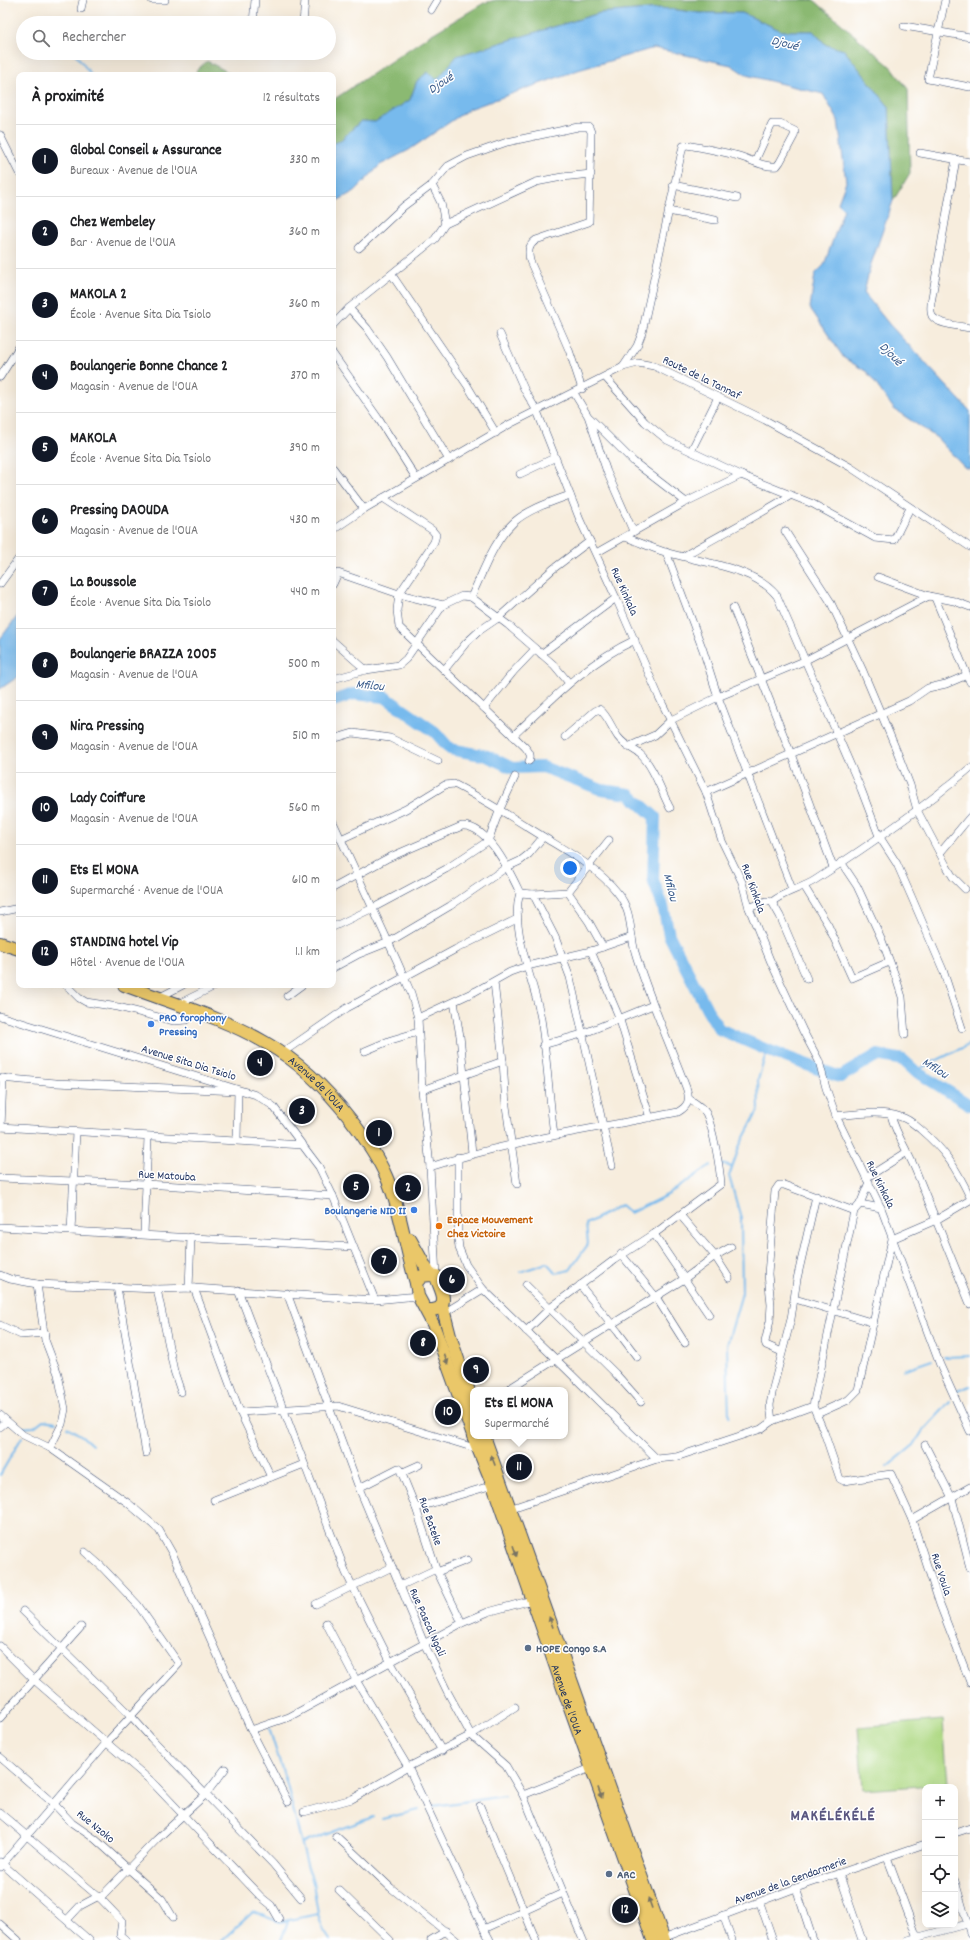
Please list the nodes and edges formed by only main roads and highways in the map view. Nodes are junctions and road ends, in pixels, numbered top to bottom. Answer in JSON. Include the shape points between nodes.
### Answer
{"nodes":[{"id":1,"x":0,"y":943,"type":"edge"},
{"id":2,"x":16,"y":948,"type":"edge"},
{"id":3,"x":132,"y":988,"type":"edge"},
{"id":4,"x":403,"y":1227,"type":"junction"},
{"id":5,"x":433,"y":1275,"type":"junction"},
{"id":6,"x":416,"y":1283,"type":"junction"},
{"id":7,"x":443,"y":1309,"type":"junction"},
{"id":8,"x":426,"y":1310,"type":"junction"},
{"id":9,"x":470,"y":1394,"type":"edge"},
{"id":10,"x":470,"y":1427,"type":"edge"},
{"id":11,"x":474,"y":1439,"type":"edge"},
{"id":12,"x":485,"y":1439,"type":"edge"},
{"id":13,"x":660,"y":1939,"type":"edge"}],
"edges":[{"from":1,"to":2,"type":"main road"},
{"from":3,"to":4,"type":"main road","name":"Avenue de l'OUA","via":[[240,1029],[282,1053],[332,1096],[373,1150],[391,1188]]},
{"from":4,"to":5,"type":"main road","name":"Avenue de l'OUA"},
{"from":4,"to":6,"type":"main road","name":"Avenue de l'OUA"},
{"from":5,"to":6,"type":"main road","via":[[422,1276]]},
{"from":5,"to":7,"type":"main road","name":"Avenue de l'OUA","via":[[441,1289]]},
{"from":6,"to":8,"type":"main road","name":"Avenue de l'OUA","via":[[418,1296]]},
{"from":7,"to":8,"type":"main road"},
{"from":7,"to":9,"type":"main road"},
{"from":8,"to":10,"type":"main road","name":"Avenue de l'OUA","one_way":true,"via":[[438,1336]]},
{"from":11,"to":13,"type":"main road","name":"Avenue de l'OUA","one_way":true,"via":[[493,1485],[591,1768]]},
{"from":13,"to":12,"type":"main road","name":"Avenue de l'OUA","one_way":true,"via":[[538,1583]]}]}
